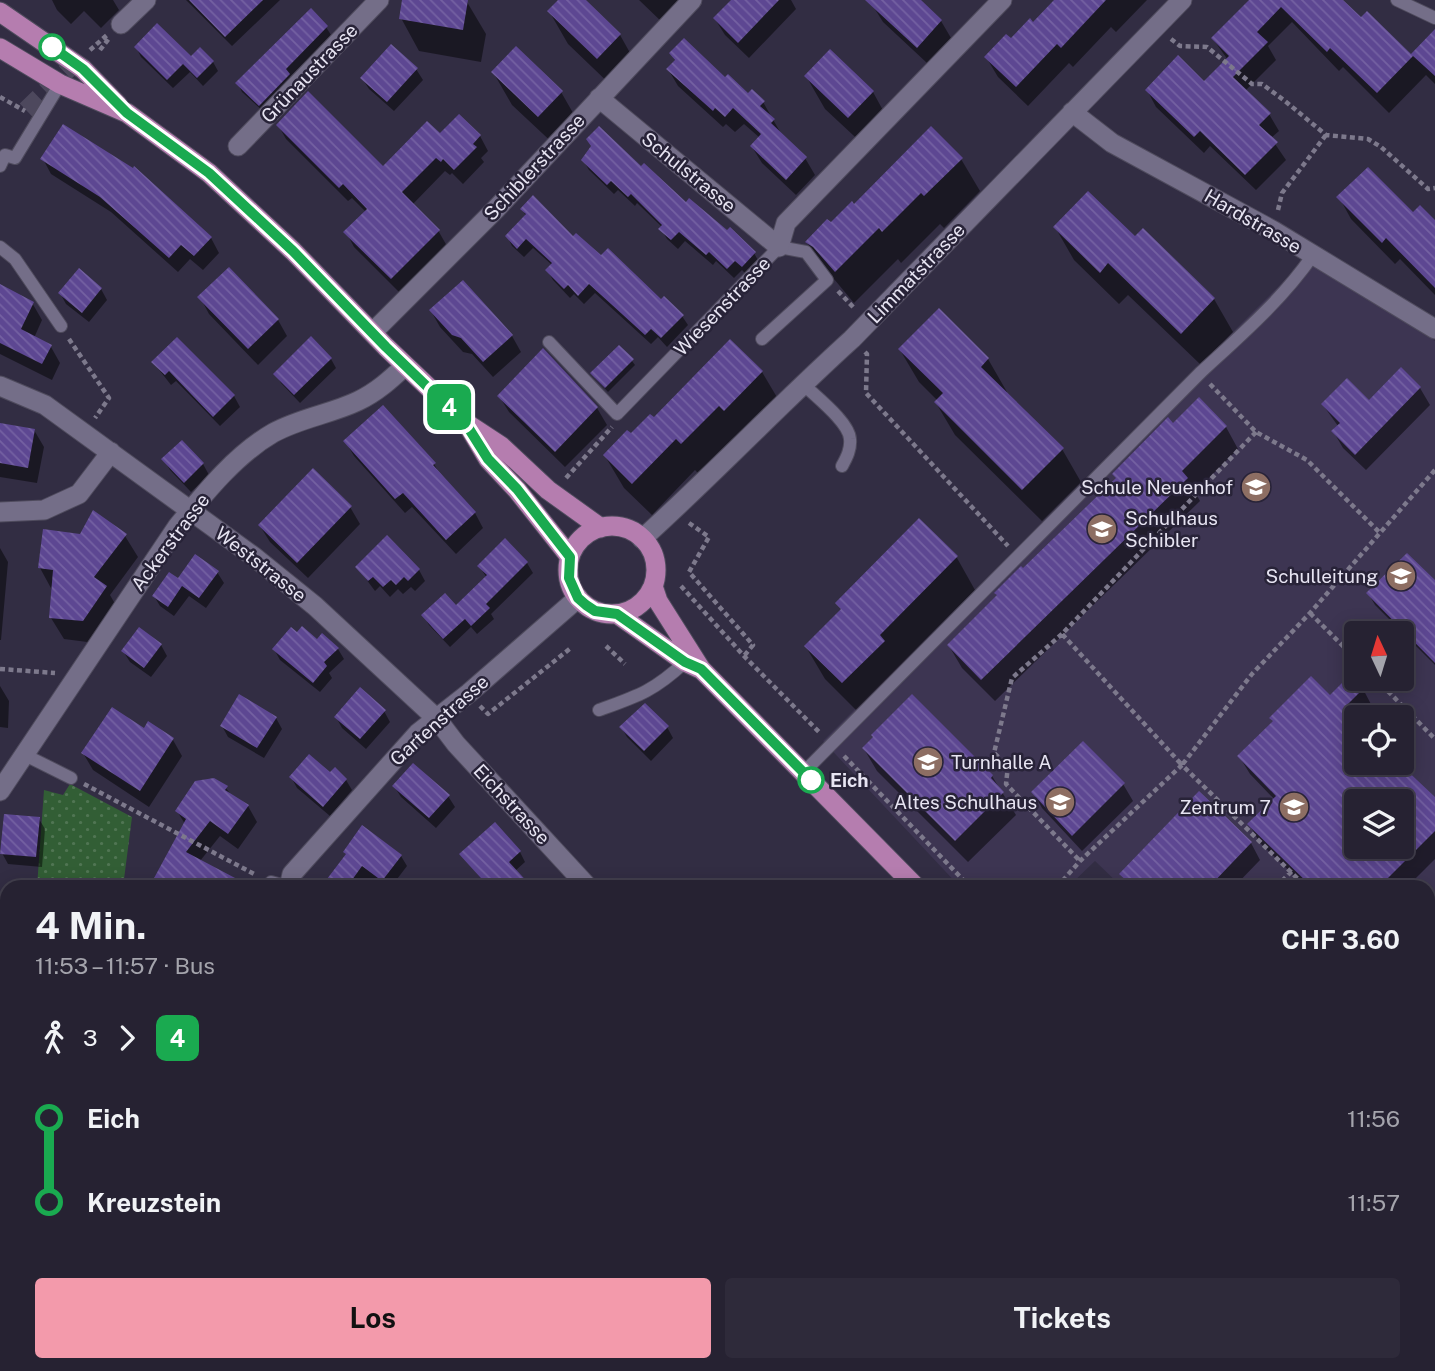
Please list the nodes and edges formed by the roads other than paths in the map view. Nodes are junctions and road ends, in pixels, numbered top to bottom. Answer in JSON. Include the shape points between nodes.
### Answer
{"nodes":[{"id":1,"x":146,"y":0,"type":"edge"},
{"id":2,"x":379,"y":0,"type":"edge"},
{"id":3,"x":692,"y":0,"type":"edge"},
{"id":4,"x":1002,"y":0,"type":"edge"},
{"id":5,"x":1182,"y":0,"type":"edge"},
{"id":6,"x":1397,"y":0,"type":"edge"},
{"id":7,"x":0,"y":12,"type":"edge"},
{"id":8,"x":1435,"y":18,"type":"edge"},
{"id":9,"x":121,"y":24,"type":"road end"},
{"id":10,"x":0,"y":48,"type":"edge"},
{"id":11,"x":60,"y":84,"type":"junction"},
{"id":12,"x":599,"y":98,"type":"junction"},
{"id":13,"x":1072,"y":112,"type":"junction"},
{"id":14,"x":127,"y":113,"type":"junction"},
{"id":15,"x":238,"y":146,"type":"dead end"},
{"id":16,"x":0,"y":166,"type":"edge"},
{"id":17,"x":0,"y":247,"type":"edge"},
{"id":18,"x":779,"y":247,"type":"junction"},
{"id":19,"x":1313,"y":255,"type":"junction"},
{"id":20,"x":61,"y":326,"type":"road end"},
{"id":21,"x":1435,"y":329,"type":"edge"},
{"id":22,"x":373,"y":332,"type":"junction"},
{"id":23,"x":762,"y":339,"type":"dead end"},
{"id":24,"x":549,"y":342,"type":"dead end"},
{"id":25,"x":405,"y":366,"type":"junction"},
{"id":26,"x":803,"y":384,"type":"junction"},
{"id":27,"x":0,"y":386,"type":"edge"},
{"id":28,"x":466,"y":424,"type":"junction"},
{"id":29,"x":111,"y":452,"type":"junction"},
{"id":30,"x":842,"y":466,"type":"dead end"},
{"id":31,"x":191,"y":510,"type":"junction"},
{"id":32,"x":0,"y":512,"type":"edge"},
{"id":33,"x":601,"y":528,"type":"junction"},
{"id":34,"x":642,"y":539,"type":"junction"},
{"id":35,"x":570,"y":557,"type":"junction"},
{"id":36,"x":653,"y":586,"type":"junction"},
{"id":37,"x":578,"y":598,"type":"junction"},
{"id":38,"x":617,"y":614,"type":"junction"},
{"id":39,"x":693,"y":666,"type":"junction"},
{"id":40,"x":599,"y":710,"type":"dead end"},
{"id":41,"x":436,"y":719,"type":"junction"},
{"id":42,"x":25,"y":755,"type":"junction"},
{"id":43,"x":803,"y":773,"type":"junction"},
{"id":44,"x":71,"y":778,"type":"road end"},
{"id":45,"x":0,"y":791,"type":"edge"},
{"id":46,"x":287,"y":880,"type":"edge"},
{"id":47,"x":582,"y":880,"type":"edge"},
{"id":48,"x":909,"y":880,"type":"edge"}],
"edges":[{"from":1,"to":9,"type":"street"},
{"from":2,"to":15,"type":"street","name":"Grünaustrasse"},
{"from":3,"to":12,"type":"street","name":"Schiblerstrasse"},
{"from":4,"to":18,"type":"street","name":"Wiesenstrasse","via":[[786,223]]},
{"from":5,"to":13,"type":"street","name":"Limmatstrasse"},
{"from":6,"to":8,"type":"lane"},
{"from":7,"to":14,"type":"main road","via":[[83,69]]},
{"from":10,"to":11,"type":"main road"},
{"from":11,"to":14,"type":"main road"},
{"from":11,"to":16,"type":"lane","via":[[15,158],[5,155]]},
{"from":12,"to":18,"type":"street","name":"Schulstrasse"},
{"from":12,"to":22,"type":"street","name":"Schiblerstrasse"},
{"from":13,"to":19,"type":"street","name":"Hardstrasse","via":[[1112,143]]},
{"from":13,"to":26,"type":"street","name":"Limmatstrasse"},
{"from":14,"to":22,"type":"main road","via":[[209,173]]},
{"from":17,"to":20,"type":"lane","via":[[15,259]]},
{"from":18,"to":23,"type":"lane","via":[[806,252],[827,280]]},
{"from":18,"to":24,"type":"lane","name":"Wiesenstrasse","via":[[617,414]]},
{"from":19,"to":21,"type":"street","name":"Hardstrasse"},
{"from":19,"to":43,"type":"lane","via":[[1288,288]]},
{"from":22,"to":25,"type":"main road"},
{"from":25,"to":28,"type":"main road"},
{"from":25,"to":31,"type":"street","name":"Ackerstrasse","via":[[383,387],[358,401],[273,433],[249,450]]},
{"from":26,"to":30,"type":"lane","via":[[846,426],[850,438]]},
{"from":26,"to":34,"type":"street","name":"Limmatstrasse"},
{"from":27,"to":29,"type":"street","name":"Weststrasse","via":[[45,405]]},
{"from":28,"to":33,"type":"main road","via":[[501,446],[557,498]]},
{"from":28,"to":35,"type":"main road","via":[[488,459]]},
{"from":29,"to":31,"type":"street","name":"Weststrasse"},
{"from":29,"to":32,"type":"street","via":[[79,494],[44,510]]},
{"from":31,"to":41,"type":"street","name":"Weststrasse","via":[[315,606]]},
{"from":31,"to":42,"type":"street","name":"Ackerstrasse"},
{"from":33,"to":34,"type":"main road","via":[[623,528]]},
{"from":33,"to":35,"type":"main road","via":[[581,539]]},
{"from":34,"to":36,"type":"main road","via":[[655,560]]},
{"from":35,"to":37,"type":"main road","via":[[569,578]]},
{"from":36,"to":38,"type":"main road","via":[[638,606]]},
{"from":36,"to":39,"type":"main road"},
{"from":37,"to":38,"type":"main road","via":[[595,611]]},
{"from":37,"to":41,"type":"street","name":"Gartenstrasse"},
{"from":38,"to":39,"type":"main road"},
{"from":39,"to":40,"type":"lane","via":[[644,694]]},
{"from":39,"to":43,"type":"main road"},
{"from":41,"to":46,"type":"street","name":"Gartenstrasse","via":[[402,748]]},
{"from":41,"to":47,"type":"street","name":"Eichstrasse"},
{"from":42,"to":44,"type":"lane"},
{"from":42,"to":45,"type":"street","name":"Ackerstrasse"},
{"from":43,"to":48,"type":"main road"}]}
